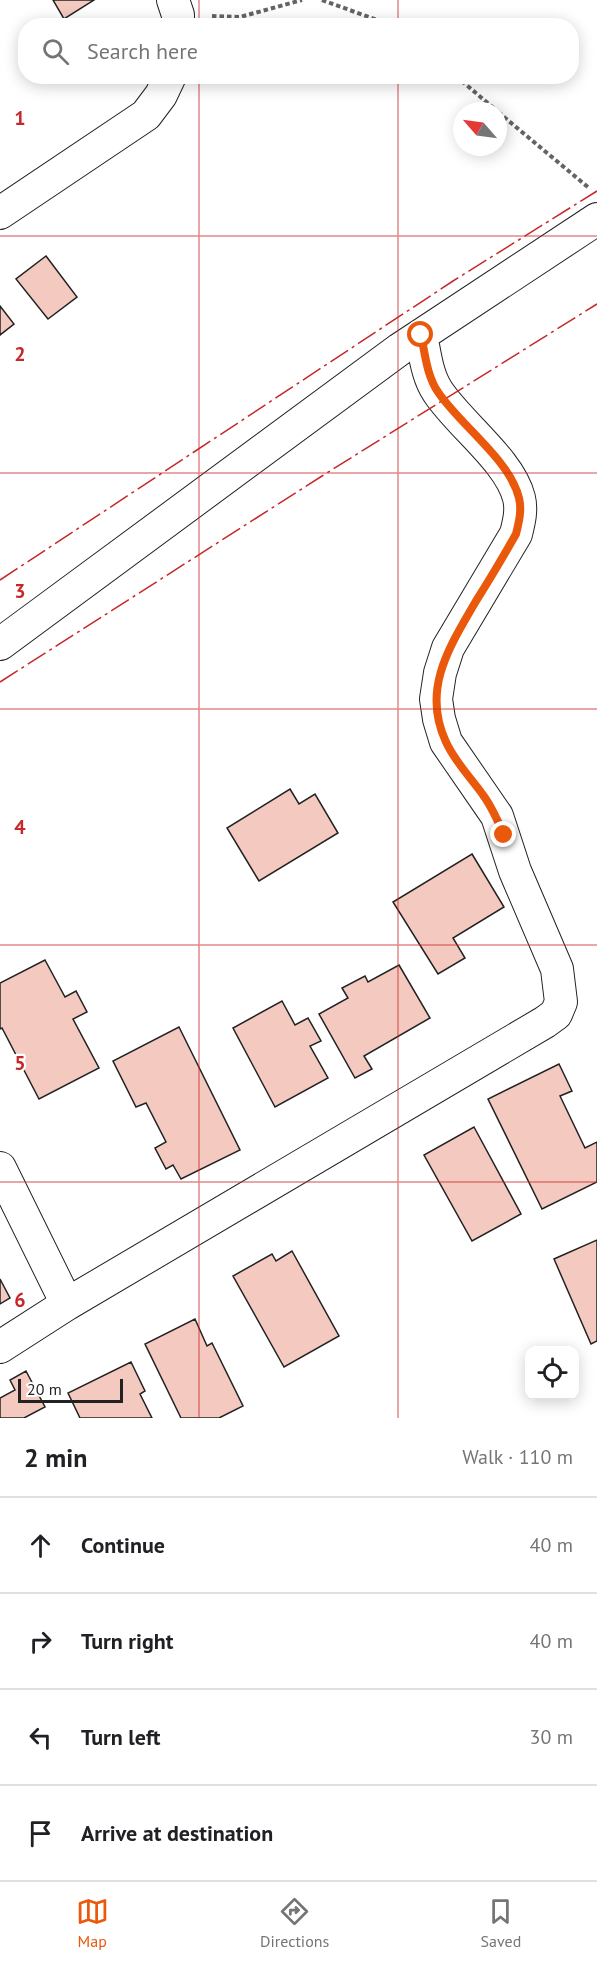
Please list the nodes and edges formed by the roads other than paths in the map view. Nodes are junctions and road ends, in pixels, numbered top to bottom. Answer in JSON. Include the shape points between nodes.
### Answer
{"nodes":[{"id":1,"x":166,"y":84,"type":"edge"},
{"id":2,"x":0,"y":213,"type":"edge"},
{"id":3,"x":597,"y":219,"type":"edge"},
{"id":4,"x":421,"y":335,"type":"junction"},
{"id":5,"x":0,"y":644,"type":"edge"},
{"id":6,"x":0,"y":1168,"type":"edge"},
{"id":7,"x":67,"y":1304,"type":"junction"},
{"id":8,"x":0,"y":1347,"type":"edge"}],
"edges":[{"from":1,"to":2,"type":"street","via":[[146,115]]},
{"from":3,"to":4,"type":"street"},
{"from":4,"to":5,"type":"street"},
{"from":4,"to":7,"type":"street","via":[[437,390],[502,465],[519,498],[516,534],[448,648],[436,699],[446,742],[497,816],[515,871],[557,969],[561,1002],[556,1014],[545,1022]]},
{"from":6,"to":7,"type":"street"},
{"from":7,"to":8,"type":"street"}]}
